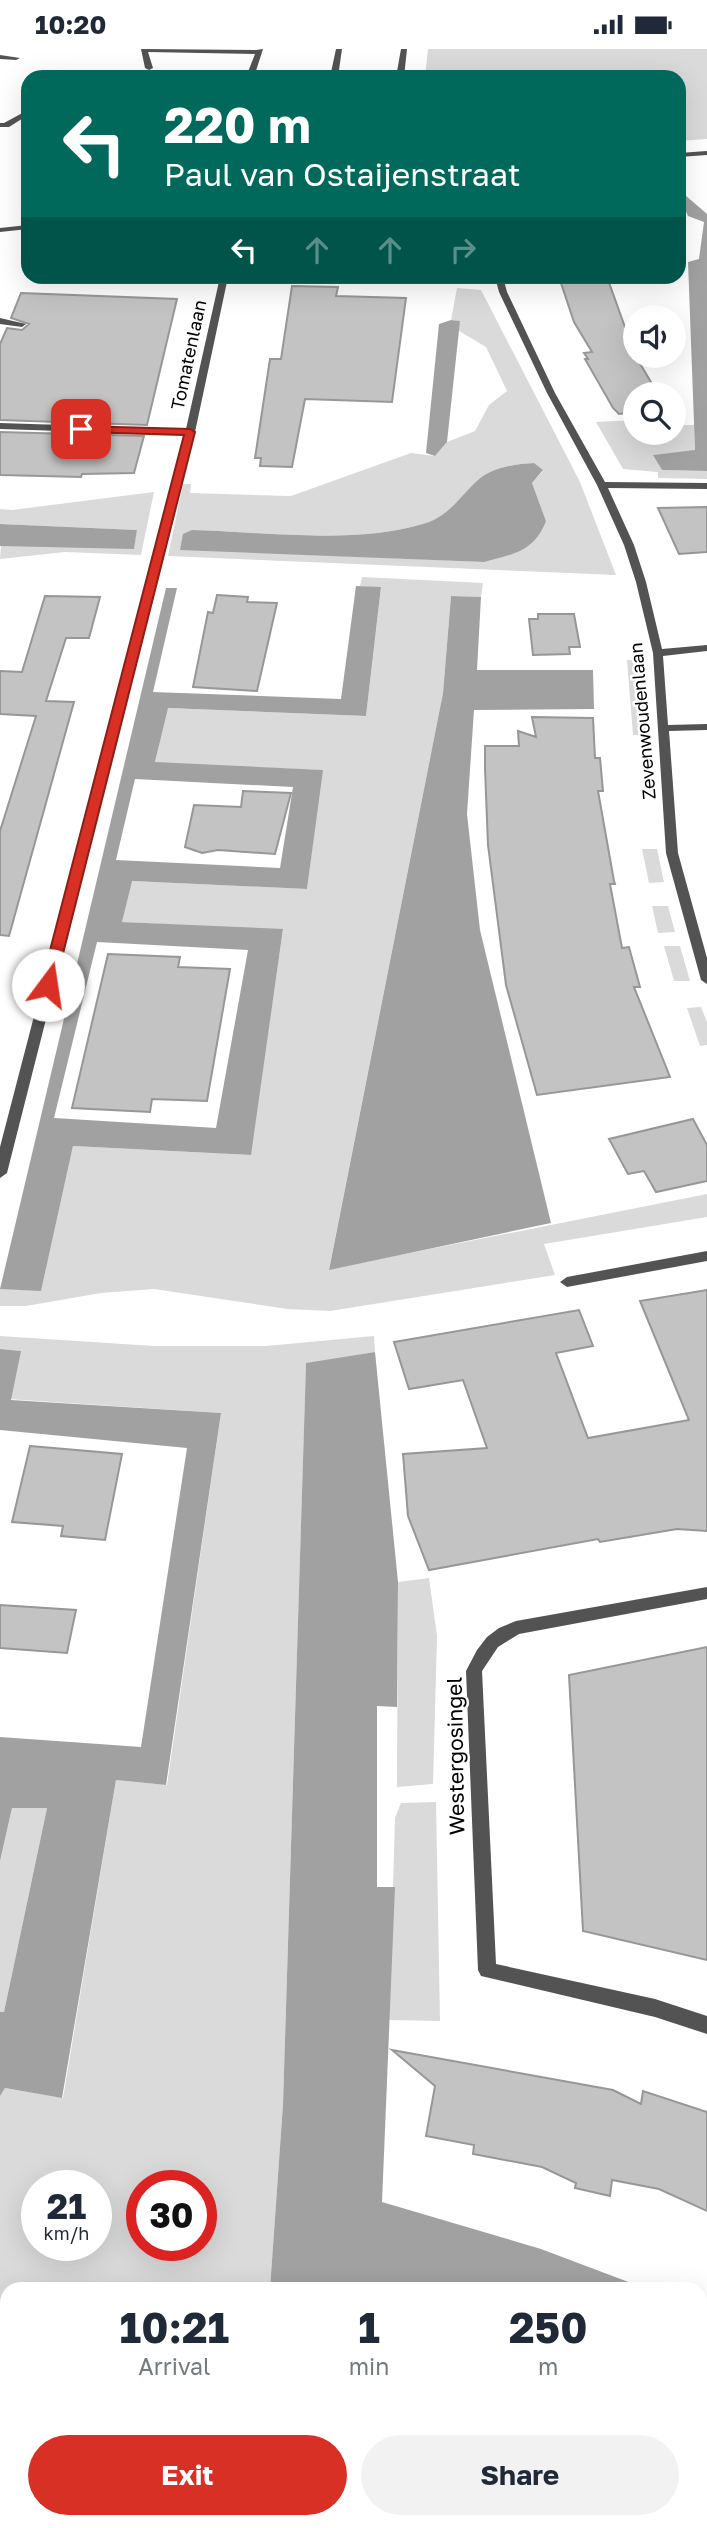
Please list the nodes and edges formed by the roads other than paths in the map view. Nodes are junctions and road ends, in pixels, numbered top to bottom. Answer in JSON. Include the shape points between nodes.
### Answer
{"nodes":[{"id":1,"x":144,"y":49,"type":"edge"},
{"id":2,"x":340,"y":49,"type":"edge"},
{"id":3,"x":404,"y":49,"type":"edge"},
{"id":4,"x":260,"y":51,"type":"edge"},
{"id":5,"x":0,"y":57,"type":"edge"},
{"id":6,"x":16,"y":58,"type":"dead end"},
{"id":7,"x":149,"y":68,"type":"dead end"},
{"id":8,"x":253,"y":70,"type":"edge"},
{"id":9,"x":336,"y":70,"type":"edge"},
{"id":10,"x":401,"y":70,"type":"edge"},
{"id":11,"x":21,"y":116,"type":"edge"},
{"id":12,"x":0,"y":125,"type":"edge"},
{"id":13,"x":707,"y":153,"type":"edge"},
{"id":14,"x":686,"y":154,"type":"edge"},
{"id":15,"x":21,"y":228,"type":"edge"},
{"id":16,"x":0,"y":230,"type":"edge"},
{"id":17,"x":222,"y":284,"type":"edge"},
{"id":18,"x":501,"y":284,"type":"edge"},
{"id":19,"x":0,"y":321,"type":"edge"},
{"id":20,"x":22,"y":324,"type":"dead end"},
{"id":21,"x":0,"y":426,"type":"edge"},
{"id":22,"x":190,"y":432,"type":"junction"},
{"id":23,"x":601,"y":485,"type":"junction"},
{"id":24,"x":707,"y":486,"type":"edge"},
{"id":25,"x":707,"y":649,"type":"edge"},
{"id":26,"x":658,"y":653,"type":"junction"},
{"id":27,"x":707,"y":727,"type":"edge"},
{"id":28,"x":664,"y":728,"type":"junction"},
{"id":29,"x":701,"y":949,"type":"edge"},
{"id":30,"x":707,"y":980,"type":"edge"},
{"id":31,"x":0,"y":1173,"type":"edge"},
{"id":32,"x":707,"y":1256,"type":"edge"},
{"id":33,"x":567,"y":1282,"type":"dead end"},
{"id":34,"x":707,"y":1593,"type":"edge"},
{"id":35,"x":707,"y":2025,"type":"edge"}],
"edges":[{"from":1,"to":4,"type":"street"},
{"from":1,"to":7,"type":"street"},
{"from":2,"to":9,"type":"street"},
{"from":3,"to":10,"type":"street"},
{"from":4,"to":8,"type":"street"},
{"from":5,"to":6,"type":"street"},
{"from":11,"to":12,"type":"street"},
{"from":13,"to":14,"type":"street"},
{"from":15,"to":16,"type":"street"},
{"from":17,"to":22,"type":"street","name":"Tomatenlaan"},
{"from":18,"to":23,"type":"street","name":"Zevenwoudenlaan","via":[[551,393]]},
{"from":19,"to":20,"type":"street"},
{"from":21,"to":22,"type":"street"},
{"from":22,"to":31,"type":"street","name":"Tomatenlaan"},
{"from":23,"to":24,"type":"street"},
{"from":23,"to":26,"type":"street","name":"Zevenwoudenlaan","via":[[629,545]]},
{"from":25,"to":26,"type":"street"},
{"from":26,"to":28,"type":"street","name":"Zevenwoudenlaan"},
{"from":27,"to":28,"type":"street"},
{"from":28,"to":29,"type":"street","name":"Zevenwoudenlaan","via":[[671,853]]},
{"from":29,"to":30,"type":"street","name":"Zevenwoudenlaan"},
{"from":32,"to":33,"type":"street"},
{"from":34,"to":35,"type":"street","name":"Westergosingel","via":[[503,1632],[484,1648],[474,1671],[487,1970],[655,2008]]}]}
